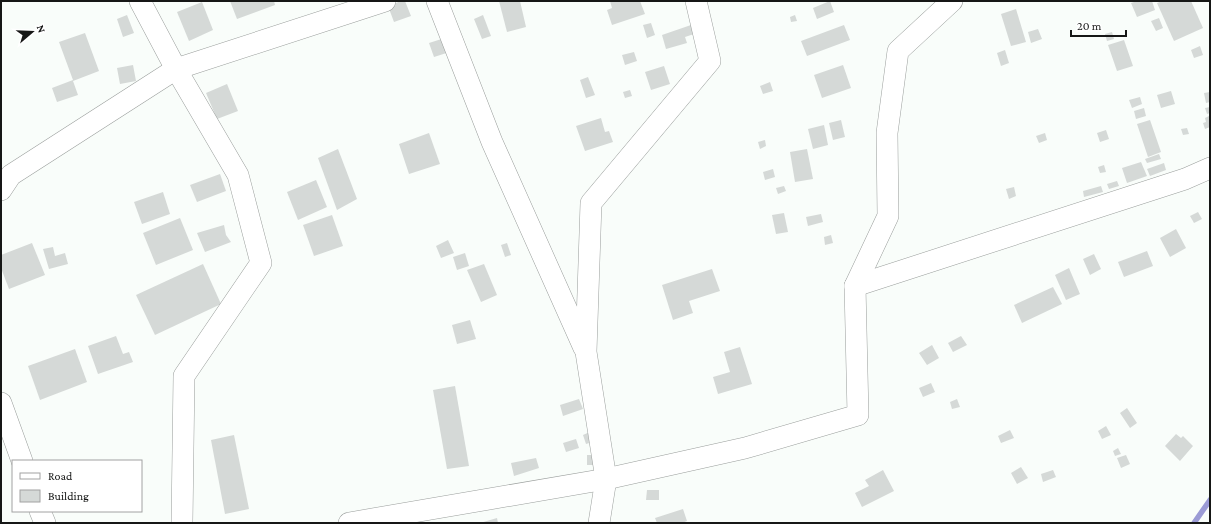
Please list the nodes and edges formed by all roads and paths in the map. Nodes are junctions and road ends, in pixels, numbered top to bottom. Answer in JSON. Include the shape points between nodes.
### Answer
{"nodes":[{"id":1,"x":140,"y":1,"type":"edge"},
{"id":2,"x":385,"y":1,"type":"edge"},
{"id":3,"x":437,"y":1,"type":"edge"},
{"id":4,"x":696,"y":1,"type":"edge"},
{"id":5,"x":952,"y":1,"type":"edge"},
{"id":6,"x":176,"y":69,"type":"junction"},
{"id":7,"x":1210,"y":168,"type":"edge"},
{"id":8,"x":1,"y":190,"type":"edge"},
{"id":9,"x":855,"y":286,"type":"junction"},
{"id":10,"x":586,"y":352,"type":"junction"},
{"id":11,"x":1,"y":403,"type":"edge"},
{"id":12,"x":22,"y":460,"type":"edge"},
{"id":13,"x":606,"y":480,"type":"junction"},
{"id":14,"x":40,"y":512,"type":"edge"},
{"id":15,"x":45,"y":523,"type":"edge"},
{"id":16,"x":182,"y":523,"type":"edge"},
{"id":17,"x":349,"y":523,"type":"edge"},
{"id":18,"x":599,"y":523,"type":"edge"}],
"edges":[{"from":1,"to":6,"type":"street"},
{"from":2,"to":6,"type":"street"},
{"from":3,"to":10,"type":"street","via":[[492,142]]},
{"from":4,"to":10,"type":"street","via":[[710,61],[590,203]]},
{"from":5,"to":9,"type":"street","via":[[898,51],[887,133],[888,216]]},
{"from":6,"to":8,"type":"street","via":[[11,176]]},
{"from":6,"to":16,"type":"street","via":[[238,175],[261,264],[184,376]]},
{"from":7,"to":9,"type":"street","via":[[1185,179]]},
{"from":9,"to":13,"type":"street","via":[[858,415],[745,448]]},
{"from":10,"to":13,"type":"street"},
{"from":11,"to":12,"type":"street"},
{"from":13,"to":17,"type":"street"},
{"from":13,"to":18,"type":"street"},
{"from":14,"to":15,"type":"street"}]}
